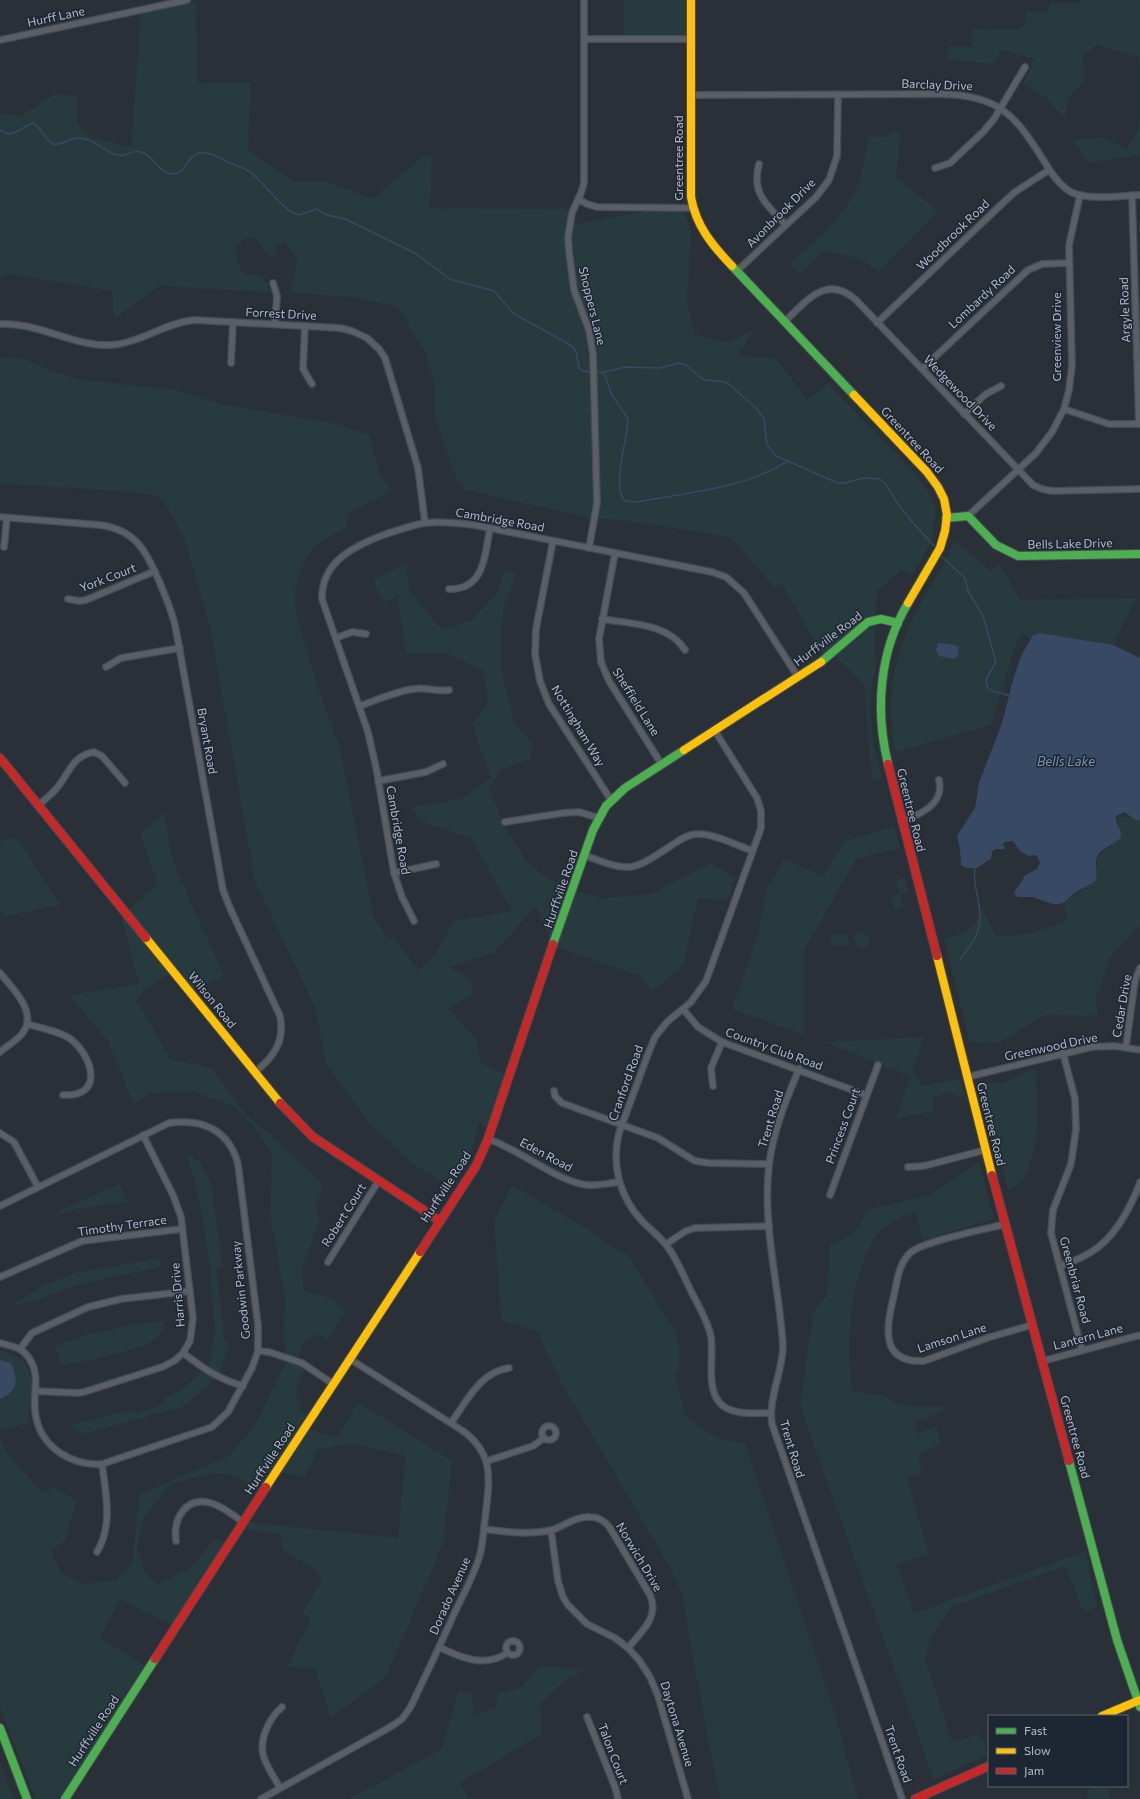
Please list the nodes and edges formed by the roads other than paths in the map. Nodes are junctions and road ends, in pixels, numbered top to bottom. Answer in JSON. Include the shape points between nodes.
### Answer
{"nodes":[{"id":1,"x":187,"y":0,"type":"edge"},
{"id":2,"x":584,"y":0,"type":"edge"},
{"id":3,"x":691,"y":0,"type":"edge"},
{"id":4,"x":691,"y":28,"type":"junction"},
{"id":5,"x":584,"y":39,"type":"junction"},
{"id":6,"x":676,"y":39,"type":"junction"},
{"id":7,"x":691,"y":39,"type":"junction"},
{"id":8,"x":0,"y":40,"type":"edge"},
{"id":9,"x":690,"y":51,"type":"junction"},
{"id":10,"x":1025,"y":67,"type":"dead end"},
{"id":11,"x":691,"y":95,"type":"junction"},
{"id":12,"x":838,"y":95,"type":"junction"},
{"id":13,"x":1001,"y":109,"type":"junction"},
{"id":14,"x":759,"y":164,"type":"dead end"},
{"id":15,"x":935,"y":168,"type":"dead end"},
{"id":16,"x":1050,"y":170,"type":"junction"},
{"id":17,"x":1080,"y":195,"type":"junction"},
{"id":18,"x":1132,"y":195,"type":"junction"},
{"id":19,"x":1140,"y":195,"type":"edge"},
{"id":20,"x":578,"y":199,"type":"junction"},
{"id":21,"x":692,"y":208,"type":"junction"},
{"id":22,"x":786,"y":225,"type":"junction"},
{"id":23,"x":1068,"y":263,"type":"junction"},
{"id":24,"x":737,"y":272,"type":"junction"},
{"id":25,"x":273,"y":283,"type":"dead end"},
{"id":26,"x":234,"y":322,"type":"junction"},
{"id":27,"x":784,"y":322,"type":"junction"},
{"id":28,"x":877,"y":323,"type":"junction"},
{"id":29,"x":0,"y":324,"type":"edge"},
{"id":30,"x":275,"y":324,"type":"junction"},
{"id":31,"x":305,"y":326,"type":"junction"},
{"id":32,"x":231,"y":363,"type":"dead end"},
{"id":33,"x":922,"y":369,"type":"junction"},
{"id":34,"x":312,"y":384,"type":"dead end"},
{"id":35,"x":1001,"y":386,"type":"dead end"},
{"id":36,"x":1064,"y":409,"type":"junction"},
{"id":37,"x":964,"y":414,"type":"junction"},
{"id":38,"x":1140,"y":424,"type":"edge"},
{"id":39,"x":1018,"y":470,"type":"junction"},
{"id":40,"x":1140,"y":489,"type":"edge"},
{"id":41,"x":968,"y":516,"type":"junction"},
{"id":42,"x":0,"y":518,"type":"edge"},
{"id":43,"x":7,"y":518,"type":"junction"},
{"id":44,"x":946,"y":518,"type":"junction"},
{"id":45,"x":425,"y":523,"type":"junction"},
{"id":46,"x":490,"y":528,"type":"junction"},
{"id":47,"x":553,"y":541,"type":"junction"},
{"id":48,"x":4,"y":547,"type":"dead end"},
{"id":49,"x":589,"y":548,"type":"junction"},
{"id":50,"x":615,"y":553,"type":"junction"},
{"id":51,"x":1140,"y":554,"type":"edge"},
{"id":52,"x":155,"y":571,"type":"junction"},
{"id":53,"x":449,"y":589,"type":"dead end"},
{"id":54,"x":68,"y":599,"type":"dead end"},
{"id":55,"x":602,"y":619,"type":"junction"},
{"id":56,"x":898,"y":623,"type":"junction"},
{"id":57,"x":366,"y":634,"type":"dead end"},
{"id":58,"x":336,"y":638,"type":"junction"},
{"id":59,"x":180,"y":648,"type":"junction"},
{"id":60,"x":685,"y":650,"type":"dead end"},
{"id":61,"x":106,"y":667,"type":"dead end"},
{"id":62,"x":798,"y":677,"type":"junction"},
{"id":63,"x":449,"y":690,"type":"dead end"},
{"id":64,"x":360,"y":706,"type":"junction"},
{"id":65,"x":715,"y":731,"type":"junction"},
{"id":66,"x":0,"y":758,"type":"edge"},
{"id":67,"x":443,"y":764,"type":"dead end"},
{"id":68,"x":662,"y":765,"type":"junction"},
{"id":69,"x":378,"y":780,"type":"junction"},
{"id":70,"x":939,"y":780,"type":"dead end"},
{"id":71,"x":125,"y":783,"type":"dead end"},
{"id":72,"x":611,"y":800,"type":"junction"},
{"id":73,"x":38,"y":804,"type":"junction"},
{"id":74,"x":598,"y":818,"type":"junction"},
{"id":75,"x":901,"y":821,"type":"junction"},
{"id":76,"x":505,"y":822,"type":"dead end"},
{"id":77,"x":753,"y":852,"type":"junction"},
{"id":78,"x":584,"y":856,"type":"junction"},
{"id":79,"x":436,"y":864,"type":"dead end"},
{"id":80,"x":394,"y":874,"type":"junction"},
{"id":81,"x":414,"y":921,"type":"dead end"},
{"id":82,"x":1140,"y":968,"type":"edge"},
{"id":83,"x":0,"y":973,"type":"edge"},
{"id":84,"x":683,"y":1009,"type":"junction"},
{"id":85,"x":27,"y":1024,"type":"junction"},
{"id":86,"x":722,"y":1042,"type":"junction"},
{"id":87,"x":1126,"y":1047,"type":"junction"},
{"id":88,"x":1140,"y":1050,"type":"edge"},
{"id":89,"x":0,"y":1052,"type":"edge"},
{"id":90,"x":1063,"y":1053,"type":"junction"},
{"id":91,"x":878,"y":1065,"type":"dead end"},
{"id":92,"x":798,"y":1069,"type":"junction"},
{"id":93,"x":255,"y":1072,"type":"junction"},
{"id":94,"x":967,"y":1077,"type":"junction"},
{"id":95,"x":713,"y":1086,"type":"dead end"},
{"id":96,"x":554,"y":1091,"type":"dead end"},
{"id":97,"x":64,"y":1095,"type":"dead end"},
{"id":98,"x":866,"y":1095,"type":"junction"},
{"id":99,"x":621,"y":1125,"type":"junction"},
{"id":100,"x":0,"y":1133,"type":"edge"},
{"id":101,"x":143,"y":1135,"type":"junction"},
{"id":102,"x":488,"y":1139,"type":"junction"},
{"id":103,"x":985,"y":1150,"type":"junction"},
{"id":104,"x":769,"y":1164,"type":"junction"},
{"id":105,"x":908,"y":1167,"type":"dead end"},
{"id":106,"x":379,"y":1180,"type":"junction"},
{"id":107,"x":619,"y":1182,"type":"junction"},
{"id":108,"x":1140,"y":1182,"type":"edge"},
{"id":109,"x":38,"y":1187,"type":"junction"},
{"id":110,"x":830,"y":1195,"type":"dead end"},
{"id":111,"x":0,"y":1206,"type":"edge"},
{"id":112,"x":440,"y":1220,"type":"junction"},
{"id":113,"x":1006,"y":1224,"type":"junction"},
{"id":114,"x":769,"y":1226,"type":"junction"},
{"id":115,"x":182,"y":1228,"type":"junction"},
{"id":116,"x":666,"y":1244,"type":"junction"},
{"id":117,"x":328,"y":1262,"type":"dead end"},
{"id":118,"x":1060,"y":1266,"type":"junction"},
{"id":119,"x":0,"y":1277,"type":"edge"},
{"id":120,"x":190,"y":1290,"type":"junction"},
{"id":121,"x":1032,"y":1325,"type":"junction"},
{"id":122,"x":1140,"y":1335,"type":"edge"},
{"id":123,"x":0,"y":1343,"type":"edge"},
{"id":124,"x":20,"y":1349,"type":"junction"},
{"id":125,"x":1082,"y":1350,"type":"junction"},
{"id":126,"x":258,"y":1351,"type":"junction"},
{"id":127,"x":183,"y":1353,"type":"junction"},
{"id":128,"x":350,"y":1358,"type":"junction"},
{"id":129,"x":1042,"y":1361,"type":"junction"},
{"id":130,"x":509,"y":1368,"type":"dead end"},
{"id":131,"x":333,"y":1384,"type":"junction"},
{"id":132,"x":242,"y":1386,"type":"junction"},
{"id":133,"x":36,"y":1391,"type":"junction"},
{"id":134,"x":771,"y":1413,"type":"junction"},
{"id":135,"x":451,"y":1423,"type":"junction"},
{"id":136,"x":544,"y":1438,"type":"dead end"},
{"id":137,"x":487,"y":1461,"type":"junction"},
{"id":138,"x":102,"y":1464,"type":"junction"},
{"id":139,"x":243,"y":1522,"type":"junction"},
{"id":140,"x":484,"y":1530,"type":"junction"},
{"id":141,"x":551,"y":1530,"type":"junction"},
{"id":142,"x":176,"y":1541,"type":"dead end"},
{"id":143,"x":97,"y":1552,"type":"dead end"},
{"id":144,"x":439,"y":1647,"type":"junction"},
{"id":145,"x":628,"y":1648,"type":"junction"},
{"id":146,"x":508,"y":1653,"type":"dead end"},
{"id":147,"x":1139,"y":1703,"type":"edge"},
{"id":148,"x":282,"y":1707,"type":"dead end"},
{"id":149,"x":1105,"y":1715,"type":"edge"},
{"id":150,"x":588,"y":1717,"type":"dead end"},
{"id":151,"x":0,"y":1728,"type":"edge"},
{"id":152,"x":988,"y":1766,"type":"edge"},
{"id":153,"x":280,"y":1788,"type":"junction"},
{"id":154,"x":27,"y":1799,"type":"edge"},
{"id":155,"x":65,"y":1799,"type":"edge"},
{"id":156,"x":261,"y":1799,"type":"edge"},
{"id":157,"x":618,"y":1799,"type":"edge"},
{"id":158,"x":688,"y":1799,"type":"edge"},
{"id":159,"x":902,"y":1799,"type":"edge"},
{"id":160,"x":915,"y":1799,"type":"edge"}],
"edges":[{"from":1,"to":8,"type":"street","name":"Hurff Lane"},
{"from":2,"to":5,"type":"street","name":"Shoppers Lane"},
{"from":3,"to":4,"type":"street","name":"Greentree Road"},
{"from":4,"to":6,"type":"street","via":[[686,36]]},
{"from":4,"to":7,"type":"street","name":"Greentree Road"},
{"from":5,"to":6,"type":"street"},
{"from":5,"to":20,"type":"street","name":"Shoppers Lane","via":[[584,183]]},
{"from":6,"to":7,"type":"street"},
{"from":6,"to":9,"type":"street"},
{"from":7,"to":9,"type":"street","name":"Greentree Road"},
{"from":9,"to":11,"type":"street","name":"Greentree Road"},
{"from":10,"to":13,"type":"street"},
{"from":11,"to":12,"type":"street","name":"Barclay Drive"},
{"from":11,"to":21,"type":"street","name":"Greentree Road"},
{"from":12,"to":13,"type":"street","name":"Barclay Drive","via":[[962,95],[986,101]]},
{"from":12,"to":22,"type":"street","name":"Avonbrook Drive","via":[[838,150],[832,174],[821,192]]},
{"from":13,"to":15,"type":"street","via":[[984,132],[950,163]]},
{"from":13,"to":16,"type":"street","name":"Barclay Drive","via":[[1026,133]]},
{"from":14,"to":22,"type":"street","via":[[756,183],[760,195]]},
{"from":16,"to":17,"type":"street","name":"Barclay Drive","via":[[1063,186]]},
{"from":16,"to":28,"type":"street","name":"Woodbrook Road","via":[[1015,192]]},
{"from":17,"to":18,"type":"street","name":"Barclay Drive"},
{"from":17,"to":23,"type":"street","name":"Greenview Drive","via":[[1069,238]]},
{"from":18,"to":19,"type":"street","name":"Barclay Drive"},
{"from":18,"to":38,"type":"street","name":"Argyle Road"},
{"from":20,"to":21,"type":"street","via":[[597,207]]},
{"from":20,"to":49,"type":"street","name":"Shoppers Lane","via":[[569,228],[568,251],[574,290],[590,336],[594,376],[597,503]]},
{"from":21,"to":24,"type":"street","name":"Greentree Road","via":[[705,236]]},
{"from":22,"to":24,"type":"street","name":"Avonbrook Drive"},
{"from":23,"to":33,"type":"street","name":"Lombardy Road","via":[[1042,264],[1028,270]]},
{"from":23,"to":36,"type":"street","name":"Greenview Drive","via":[[1072,365]]},
{"from":24,"to":27,"type":"street","name":"Greentree Road"},
{"from":25,"to":30,"type":"street","via":[[277,296]]},
{"from":26,"to":29,"type":"street","name":"Forrest Drive","via":[[182,322],[133,340],[111,345],[94,344],[23,325]]},
{"from":26,"to":30,"type":"street","name":"Forrest Drive"},
{"from":26,"to":32,"type":"street"},
{"from":27,"to":28,"type":"street","name":"Wedgewood Drive","via":[[811,296],[829,289],[848,294]]},
{"from":27,"to":44,"type":"street","name":"Greentree Road","via":[[934,481],[944,500]]},
{"from":28,"to":33,"type":"street","name":"Wedgewood Drive"},
{"from":30,"to":31,"type":"street","name":"Forrest Drive"},
{"from":31,"to":34,"type":"street","via":[[303,369]]},
{"from":31,"to":45,"type":"street","name":"Forrest Drive","via":[[357,332],[371,341],[382,353],[388,365],[418,468]]},
{"from":33,"to":37,"type":"street","name":"Wedgewood Drive"},
{"from":35,"to":37,"type":"street","via":[[981,397]]},
{"from":36,"to":38,"type":"street","via":[[1109,424]]},
{"from":36,"to":39,"type":"street","name":"Greenview Drive","via":[[1046,440]]},
{"from":37,"to":39,"type":"street","name":"Wedgewood Drive"},
{"from":39,"to":40,"type":"street","name":"Wedgewood Drive","via":[[1033,485],[1047,490]]},
{"from":39,"to":41,"type":"street","name":"Greenview Drive"},
{"from":41,"to":44,"type":"street"},
{"from":41,"to":51,"type":"street","name":"Bells Lake Drive","via":[[998,546],[1018,556]]},
{"from":42,"to":43,"type":"street","name":"Bryant Road"},
{"from":43,"to":48,"type":"street"},
{"from":43,"to":52,"type":"street","name":"Bryant Road","via":[[113,527],[126,533],[139,544]]},
{"from":44,"to":56,"type":"street","name":"Greentree Road","via":[[945,534],[939,549]]},
{"from":45,"to":46,"type":"street","name":"Cambridge Road","via":[[454,523]]},
{"from":45,"to":58,"type":"street","name":"Cambridge Road","via":[[366,542],[344,555],[332,566],[324,582],[322,598]]},
{"from":46,"to":47,"type":"street","name":"Cambridge Road"},
{"from":46,"to":53,"type":"street","via":[[484,563],[479,574],[464,587]]},
{"from":47,"to":49,"type":"street","name":"Cambridge Road"},
{"from":47,"to":72,"type":"street","name":"Nottingham Way","via":[[536,630],[535,654],[540,681],[549,704]]},
{"from":49,"to":50,"type":"street","name":"Cambridge Road"},
{"from":50,"to":55,"type":"street","name":"Sheffield Lane"},
{"from":50,"to":62,"type":"street","name":"Cambridge Road","via":[[704,570],[726,577],[749,599]]},
{"from":52,"to":54,"type":"street","name":"York Court","via":[[86,600]]},
{"from":52,"to":59,"type":"street","name":"Bryant Road","via":[[172,614]]},
{"from":55,"to":60,"type":"street","via":[[660,629],[676,638]]},
{"from":55,"to":68,"type":"street","name":"Sheffield Lane","via":[[598,646],[604,672]]},
{"from":56,"to":62,"type":"street","name":"Hurffville Road","via":[[881,619],[868,622],[827,657]]},
{"from":56,"to":75,"type":"street","name":"Greentree Road","via":[[883,672],[880,707],[885,754]]},
{"from":57,"to":58,"type":"street","via":[[352,632]]},
{"from":58,"to":64,"type":"street","name":"Cambridge Road"},
{"from":59,"to":61,"type":"street","via":[[121,658]]},
{"from":59,"to":93,"type":"street","name":"Bryant Road","via":[[221,883],[230,908],[278,1010],[281,1023],[278,1047],[266,1063]]},
{"from":62,"to":65,"type":"street","name":"Hurffville Road"},
{"from":63,"to":64,"type":"street","via":[[411,689]]},
{"from":64,"to":69,"type":"street","name":"Cambridge Road"},
{"from":65,"to":68,"type":"street","name":"Hurffville Road"},
{"from":65,"to":77,"type":"street","name":"Cranford Road","via":[[760,807],[761,828]]},
{"from":66,"to":73,"type":"street","name":"Wilson Road"},
{"from":67,"to":69,"type":"street","via":[[426,772]]},
{"from":68,"to":72,"type":"street","name":"Hurffville Road","via":[[624,788]]},
{"from":69,"to":80,"type":"street","name":"Cambridge Road"},
{"from":70,"to":75,"type":"street","via":[[939,794],[932,805],[922,813]]},
{"from":71,"to":73,"type":"street","via":[[102,756],[94,752],[86,753],[79,757],[57,788]]},
{"from":72,"to":74,"type":"street","name":"Hurffville Road"},
{"from":73,"to":93,"type":"street","name":"Wilson Road"},
{"from":74,"to":76,"type":"street","via":[[579,812]]},
{"from":74,"to":78,"type":"street","name":"Hurffville Road"},
{"from":75,"to":94,"type":"street","name":"Greentree Road"},
{"from":77,"to":78,"type":"street","via":[[709,835],[698,834],[684,837],[632,868],[616,867]]},
{"from":77,"to":84,"type":"street","name":"Cranford Road","via":[[710,974],[699,993]]},
{"from":78,"to":102,"type":"street","name":"Hurffville Road"},
{"from":79,"to":80,"type":"street"},
{"from":80,"to":81,"type":"street","name":"Cambridge Road"},
{"from":82,"to":87,"type":"street","name":"Cedar Drive","via":[[1135,980]]},
{"from":83,"to":85,"type":"street","via":[[25,1007],[28,1013]]},
{"from":84,"to":86,"type":"street","name":"Country Club Road","via":[[698,1027]]},
{"from":84,"to":99,"type":"street","name":"Cranford Road","via":[[667,1022],[655,1037]]},
{"from":85,"to":89,"type":"street","via":[[22,1034]]},
{"from":85,"to":97,"type":"street","via":[[68,1037],[89,1062],[91,1075],[88,1088],[76,1095]]},
{"from":86,"to":92,"type":"street","name":"Country Club Road"},
{"from":86,"to":95,"type":"street","via":[[711,1068]]},
{"from":87,"to":88,"type":"street","name":"Greenwood Drive"},
{"from":87,"to":90,"type":"street","name":"Greenwood Drive","via":[[1100,1046]]},
{"from":90,"to":94,"type":"street","name":"Greenwood Drive"},
{"from":90,"to":118,"type":"street","name":"Greenbriar Road","via":[[1074,1099],[1076,1123],[1073,1156],[1056,1200],[1051,1222],[1051,1233]]},
{"from":91,"to":98,"type":"street","name":"Princess Court"},
{"from":92,"to":98,"type":"street","name":"Country Club Road"},
{"from":92,"to":104,"type":"street","name":"Trent Road","via":[[780,1119]]},
{"from":93,"to":106,"type":"street","name":"Wilson Road","via":[[282,1106],[313,1137]]},
{"from":94,"to":103,"type":"street","name":"Greentree Road"},
{"from":96,"to":99,"type":"street","via":[[562,1103]]},
{"from":98,"to":110,"type":"street","name":"Princess Court"},
{"from":99,"to":104,"type":"street","via":[[658,1138],[695,1161]]},
{"from":99,"to":107,"type":"street","name":"Cranford Road","via":[[616,1152]]},
{"from":100,"to":109,"type":"street","via":[[14,1142]]},
{"from":101,"to":109,"type":"street","name":"Goodwin Parkway"},
{"from":101,"to":115,"type":"street","name":"Harris Drive","via":[[176,1202]]},
{"from":101,"to":126,"type":"street","name":"Goodwin Parkway","via":[[168,1123],[197,1123],[218,1132],[235,1153],[258,1326]]},
{"from":102,"to":107,"type":"street","name":"Eden Road","via":[[506,1146],[559,1176],[576,1182],[588,1185]]},
{"from":102,"to":112,"type":"street","name":"Hurffville Road","via":[[476,1166]]},
{"from":103,"to":105,"type":"street","via":[[924,1166]]},
{"from":103,"to":113,"type":"street","name":"Greentree Road"},
{"from":104,"to":114,"type":"street","name":"Trent Road"},
{"from":106,"to":112,"type":"street","name":"Wilson Road"},
{"from":106,"to":117,"type":"street","name":"Robert Court"},
{"from":107,"to":116,"type":"street","name":"Cranford Road","via":[[636,1214]]},
{"from":108,"to":118,"type":"street","via":[[1125,1214],[1108,1240],[1083,1257]]},
{"from":109,"to":111,"type":"street","name":"Goodwin Parkway"},
{"from":112,"to":128,"type":"street","name":"Hurffville Road"},
{"from":113,"to":121,"type":"street","name":"Greentree Road"},
{"from":113,"to":121,"type":"street","name":"Lamson Lane","via":[[924,1245],[910,1252],[900,1268],[887,1336],[892,1349],[902,1358],[916,1362]]},
{"from":114,"to":116,"type":"street","via":[[696,1228]]},
{"from":114,"to":134,"type":"street","name":"Trent Road","via":[[783,1345],[782,1364]]},
{"from":115,"to":119,"type":"street","name":"Timothy Terrace","via":[[82,1241]]},
{"from":115,"to":120,"type":"street","name":"Harris Drive"},
{"from":116,"to":134,"type":"street","name":"Cranford Road","via":[[709,1330],[715,1397],[722,1405],[735,1411]]},
{"from":118,"to":125,"type":"street","name":"Greenbriar Road"},
{"from":120,"to":124,"type":"street","via":[[121,1299],[88,1307],[32,1332]]},
{"from":120,"to":127,"type":"street","name":"Harris Drive","via":[[193,1328],[190,1341]]},
{"from":121,"to":129,"type":"street","name":"Greentree Road"},
{"from":122,"to":125,"type":"street","name":"Lantern Lane"},
{"from":123,"to":124,"type":"street"},
{"from":124,"to":133,"type":"street","name":"Goodwin Parkway","via":[[28,1356],[36,1371]]},
{"from":125,"to":129,"type":"street","name":"Lantern Lane"},
{"from":126,"to":131,"type":"street","via":[[302,1363]]},
{"from":126,"to":132,"type":"street","name":"Goodwin Parkway"},
{"from":127,"to":132,"type":"street","via":[[212,1374]]},
{"from":127,"to":133,"type":"street","name":"Harris Drive","via":[[162,1367],[84,1392]]},
{"from":128,"to":131,"type":"street","name":"Hurffville Road"},
{"from":128,"to":135,"type":"street","name":"Dorado Avenue"},
{"from":129,"to":147,"type":"street","name":"Greentree Road","via":[[1117,1640]]},
{"from":130,"to":135,"type":"street","via":[[494,1372],[482,1382]]},
{"from":131,"to":139,"type":"street","name":"Hurffville Road"},
{"from":132,"to":138,"type":"street","name":"Goodwin Parkway","via":[[228,1412],[212,1427]]},
{"from":133,"to":138,"type":"street","name":"Goodwin Parkway","via":[[36,1418],[56,1451],[80,1462]]},
{"from":134,"to":159,"type":"street","name":"Trent Road","via":[[775,1438]]},
{"from":135,"to":137,"type":"street","name":"Dorado Avenue","via":[[475,1441]]},
{"from":136,"to":137,"type":"street","via":[[533,1446]]},
{"from":137,"to":140,"type":"street","name":"Dorado Avenue","via":[[489,1479]]},
{"from":138,"to":143,"type":"street","via":[[108,1521],[103,1542]]},
{"from":139,"to":142,"type":"street","via":[[211,1503],[195,1503],[187,1506],[180,1514],[176,1524]]},
{"from":139,"to":155,"type":"street","name":"Hurffville Road"},
{"from":140,"to":141,"type":"street","name":"Norwich Drive","via":[[519,1533]]},
{"from":140,"to":144,"type":"street","name":"Dorado Avenue","via":[[478,1561]]},
{"from":141,"to":145,"type":"street","name":"Daytona Avenue","via":[[556,1575],[565,1601],[587,1624],[615,1638]]},
{"from":141,"to":145,"type":"street","name":"Norwich Drive","via":[[588,1516],[601,1520],[610,1528],[653,1604],[651,1619]]},
{"from":144,"to":146,"type":"street","via":[[458,1657],[474,1660],[492,1660]]},
{"from":144,"to":153,"type":"street","name":"Dorado Avenue","via":[[410,1708],[402,1719]]},
{"from":145,"to":158,"type":"street","name":"Daytona Avenue","via":[[644,1666],[653,1683]]},
{"from":147,"to":149,"type":"street"},
{"from":148,"to":153,"type":"street","via":[[270,1720],[261,1749]]},
{"from":150,"to":157,"type":"street","name":"Talon Court"},
{"from":151,"to":154,"type":"street"},
{"from":152,"to":160,"type":"street"},
{"from":153,"to":156,"type":"street","name":"Dorado Avenue"}]}
